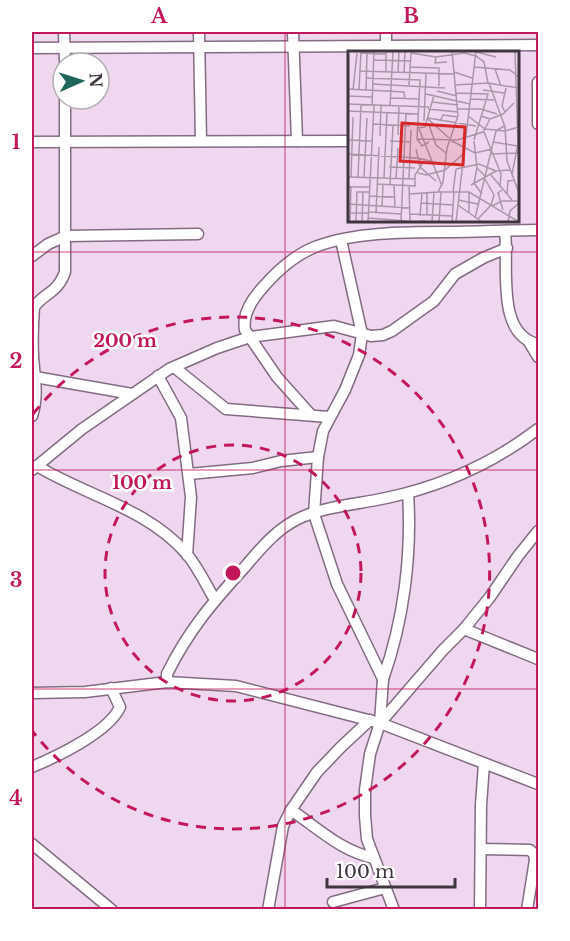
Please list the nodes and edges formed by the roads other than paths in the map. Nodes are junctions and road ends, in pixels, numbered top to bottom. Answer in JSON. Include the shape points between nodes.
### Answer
{"nodes":[{"id":1,"x":64,"y":32,"type":"edge"},
{"id":2,"x":199,"y":32,"type":"edge"},
{"id":3,"x":293,"y":32,"type":"edge"},
{"id":4,"x":386,"y":32,"type":"edge"},
{"id":5,"x":538,"y":45,"type":"edge"},
{"id":6,"x":293,"y":46,"type":"junction"},
{"id":7,"x":200,"y":47,"type":"junction"},
{"id":8,"x":32,"y":48,"type":"edge"},
{"id":9,"x":64,"y":48,"type":"junction"},
{"id":10,"x":386,"y":49,"type":"edge"},
{"id":11,"x":538,"y":82,"type":"edge"},
{"id":12,"x":65,"y":111,"type":"edge"},
{"id":13,"x":538,"y":124,"type":"edge"},
{"id":14,"x":201,"y":141,"type":"junction"},
{"id":15,"x":297,"y":141,"type":"junction"},
{"id":16,"x":348,"y":141,"type":"edge"},
{"id":17,"x":32,"y":142,"type":"edge"},
{"id":18,"x":65,"y":142,"type":"junction"},
{"id":19,"x":390,"y":222,"type":"edge"},
{"id":20,"x":538,"y":230,"type":"edge"},
{"id":21,"x":505,"y":231,"type":"junction"},
{"id":22,"x":390,"y":233,"type":"junction"},
{"id":23,"x":198,"y":234,"type":"dead end"},
{"id":24,"x":66,"y":236,"type":"junction"},
{"id":25,"x":341,"y":240,"type":"junction"},
{"id":26,"x":507,"y":248,"type":"junction"},
{"id":27,"x":32,"y":255,"type":"edge"},
{"id":28,"x":362,"y":334,"type":"junction"},
{"id":29,"x":250,"y":337,"type":"junction"},
{"id":30,"x":534,"y":343,"type":"edge"},
{"id":31,"x":32,"y":355,"type":"edge"},
{"id":32,"x":538,"y":357,"type":"edge"},
{"id":33,"x":174,"y":366,"type":"junction"},
{"id":34,"x":158,"y":376,"type":"junction"},
{"id":35,"x":35,"y":377,"type":"junction"},
{"id":36,"x":132,"y":394,"type":"junction"},
{"id":37,"x":311,"y":415,"type":"junction"},
{"id":38,"x":32,"y":416,"type":"edge"},
{"id":39,"x":329,"y":417,"type":"junction"},
{"id":40,"x":538,"y":429,"type":"edge"},
{"id":41,"x":318,"y":457,"type":"junction"},
{"id":42,"x":34,"y":468,"type":"edge"},
{"id":43,"x":189,"y":474,"type":"junction"},
{"id":44,"x":408,"y":493,"type":"junction"},
{"id":45,"x":314,"y":513,"type":"junction"},
{"id":46,"x":538,"y":533,"type":"edge"},
{"id":47,"x":187,"y":555,"type":"junction"},
{"id":48,"x":215,"y":600,"type":"junction"},
{"id":49,"x":464,"y":629,"type":"junction"},
{"id":50,"x":538,"y":659,"type":"edge"},
{"id":51,"x":383,"y":679,"type":"junction"},
{"id":52,"x":167,"y":682,"type":"junction"},
{"id":53,"x":111,"y":688,"type":"junction"},
{"id":54,"x":32,"y":693,"type":"edge"},
{"id":55,"x":375,"y":722,"type":"junction"},
{"id":56,"x":484,"y":764,"type":"junction"},
{"id":57,"x":32,"y":767,"type":"edge"},
{"id":58,"x":538,"y":784,"type":"edge"},
{"id":59,"x":291,"y":810,"type":"junction"},
{"id":60,"x":32,"y":844,"type":"edge"},
{"id":61,"x":481,"y":849,"type":"junction"},
{"id":62,"x":374,"y":858,"type":"junction"},
{"id":63,"x":385,"y":888,"type":"junction"},
{"id":64,"x":333,"y":902,"type":"dead end"},
{"id":65,"x":112,"y":909,"type":"edge"},
{"id":66,"x":268,"y":909,"type":"edge"},
{"id":67,"x":394,"y":909,"type":"edge"},
{"id":68,"x":480,"y":909,"type":"edge"},
{"id":69,"x":527,"y":909,"type":"edge"}],
"edges":[{"from":1,"to":9,"type":"street"},
{"from":2,"to":7,"type":"street"},
{"from":3,"to":6,"type":"street"},
{"from":4,"to":10,"type":"street"},
{"from":5,"to":10,"type":"street"},
{"from":6,"to":7,"type":"street"},
{"from":6,"to":10,"type":"street"},
{"from":6,"to":15,"type":"street"},
{"from":7,"to":9,"type":"street"},
{"from":7,"to":14,"type":"street"},
{"from":8,"to":9,"type":"street"},
{"from":11,"to":13,"type":"street"},
{"from":12,"to":18,"type":"street"},
{"from":14,"to":15,"type":"street"},
{"from":14,"to":18,"type":"street"},
{"from":15,"to":16,"type":"street"},
{"from":17,"to":18,"type":"street"},
{"from":18,"to":24,"type":"street"},
{"from":19,"to":22,"type":"street"},
{"from":20,"to":21,"type":"street"},
{"from":21,"to":22,"type":"street"},
{"from":21,"to":26,"type":"street"},
{"from":22,"to":25,"type":"street"},
{"from":23,"to":24,"type":"street"},
{"from":24,"to":27,"type":"street"},
{"from":24,"to":31,"type":"street","via":[[61,282],[34,307]]},
{"from":25,"to":28,"type":"street"},
{"from":25,"to":29,"type":"street","via":[[315,247],[276,272],[246,313],[243,321]]},
{"from":26,"to":28,"type":"street","via":[[455,274],[434,301],[392,331]]},
{"from":26,"to":30,"type":"street","via":[[511,323],[519,335]]},
{"from":28,"to":29,"type":"street","via":[[334,326]]},
{"from":28,"to":39,"type":"street","via":[[359,355]]},
{"from":29,"to":33,"type":"street"},
{"from":29,"to":37,"type":"street","via":[[277,377]]},
{"from":30,"to":32,"type":"street"},
{"from":31,"to":35,"type":"street"},
{"from":33,"to":34,"type":"street"},
{"from":33,"to":37,"type":"street","via":[[226,408]]},
{"from":34,"to":36,"type":"street"},
{"from":34,"to":43,"type":"street","via":[[181,418]]},
{"from":35,"to":36,"type":"street"},
{"from":35,"to":38,"type":"street","via":[[36,404]]},
{"from":36,"to":42,"type":"street"},
{"from":37,"to":39,"type":"street"},
{"from":39,"to":41,"type":"street"},
{"from":40,"to":44,"type":"street","via":[[487,463]]},
{"from":41,"to":43,"type":"street"},
{"from":41,"to":45,"type":"street"},
{"from":42,"to":47,"type":"street","via":[[136,513]]},
{"from":43,"to":47,"type":"street"},
{"from":44,"to":45,"type":"street"},
{"from":44,"to":51,"type":"street","via":[[410,520],[404,594]]},
{"from":45,"to":48,"type":"street","via":[[280,531]]},
{"from":45,"to":51,"type":"street","via":[[338,584]]},
{"from":46,"to":49,"type":"street"},
{"from":47,"to":48,"type":"street"},
{"from":48,"to":52,"type":"street","via":[[177,654]]},
{"from":49,"to":50,"type":"street"},
{"from":49,"to":55,"type":"street"},
{"from":51,"to":55,"type":"street"},
{"from":52,"to":53,"type":"street"},
{"from":52,"to":55,"type":"street","via":[[236,686]]},
{"from":53,"to":54,"type":"street"},
{"from":53,"to":57,"type":"street","via":[[120,706],[108,721],[80,744]]},
{"from":55,"to":56,"type":"street"},
{"from":55,"to":59,"type":"street","via":[[342,746],[317,772]]},
{"from":55,"to":62,"type":"street","via":[[365,790],[367,839]]},
{"from":56,"to":58,"type":"street"},
{"from":56,"to":61,"type":"street"},
{"from":59,"to":62,"type":"street","via":[[342,848]]},
{"from":59,"to":66,"type":"street","via":[[283,826]]},
{"from":60,"to":65,"type":"street"},
{"from":61,"to":68,"type":"street"},
{"from":61,"to":69,"type":"street","via":[[530,850],[534,854]]},
{"from":62,"to":63,"type":"street"},
{"from":63,"to":64,"type":"street"},
{"from":63,"to":67,"type":"street"}]}
